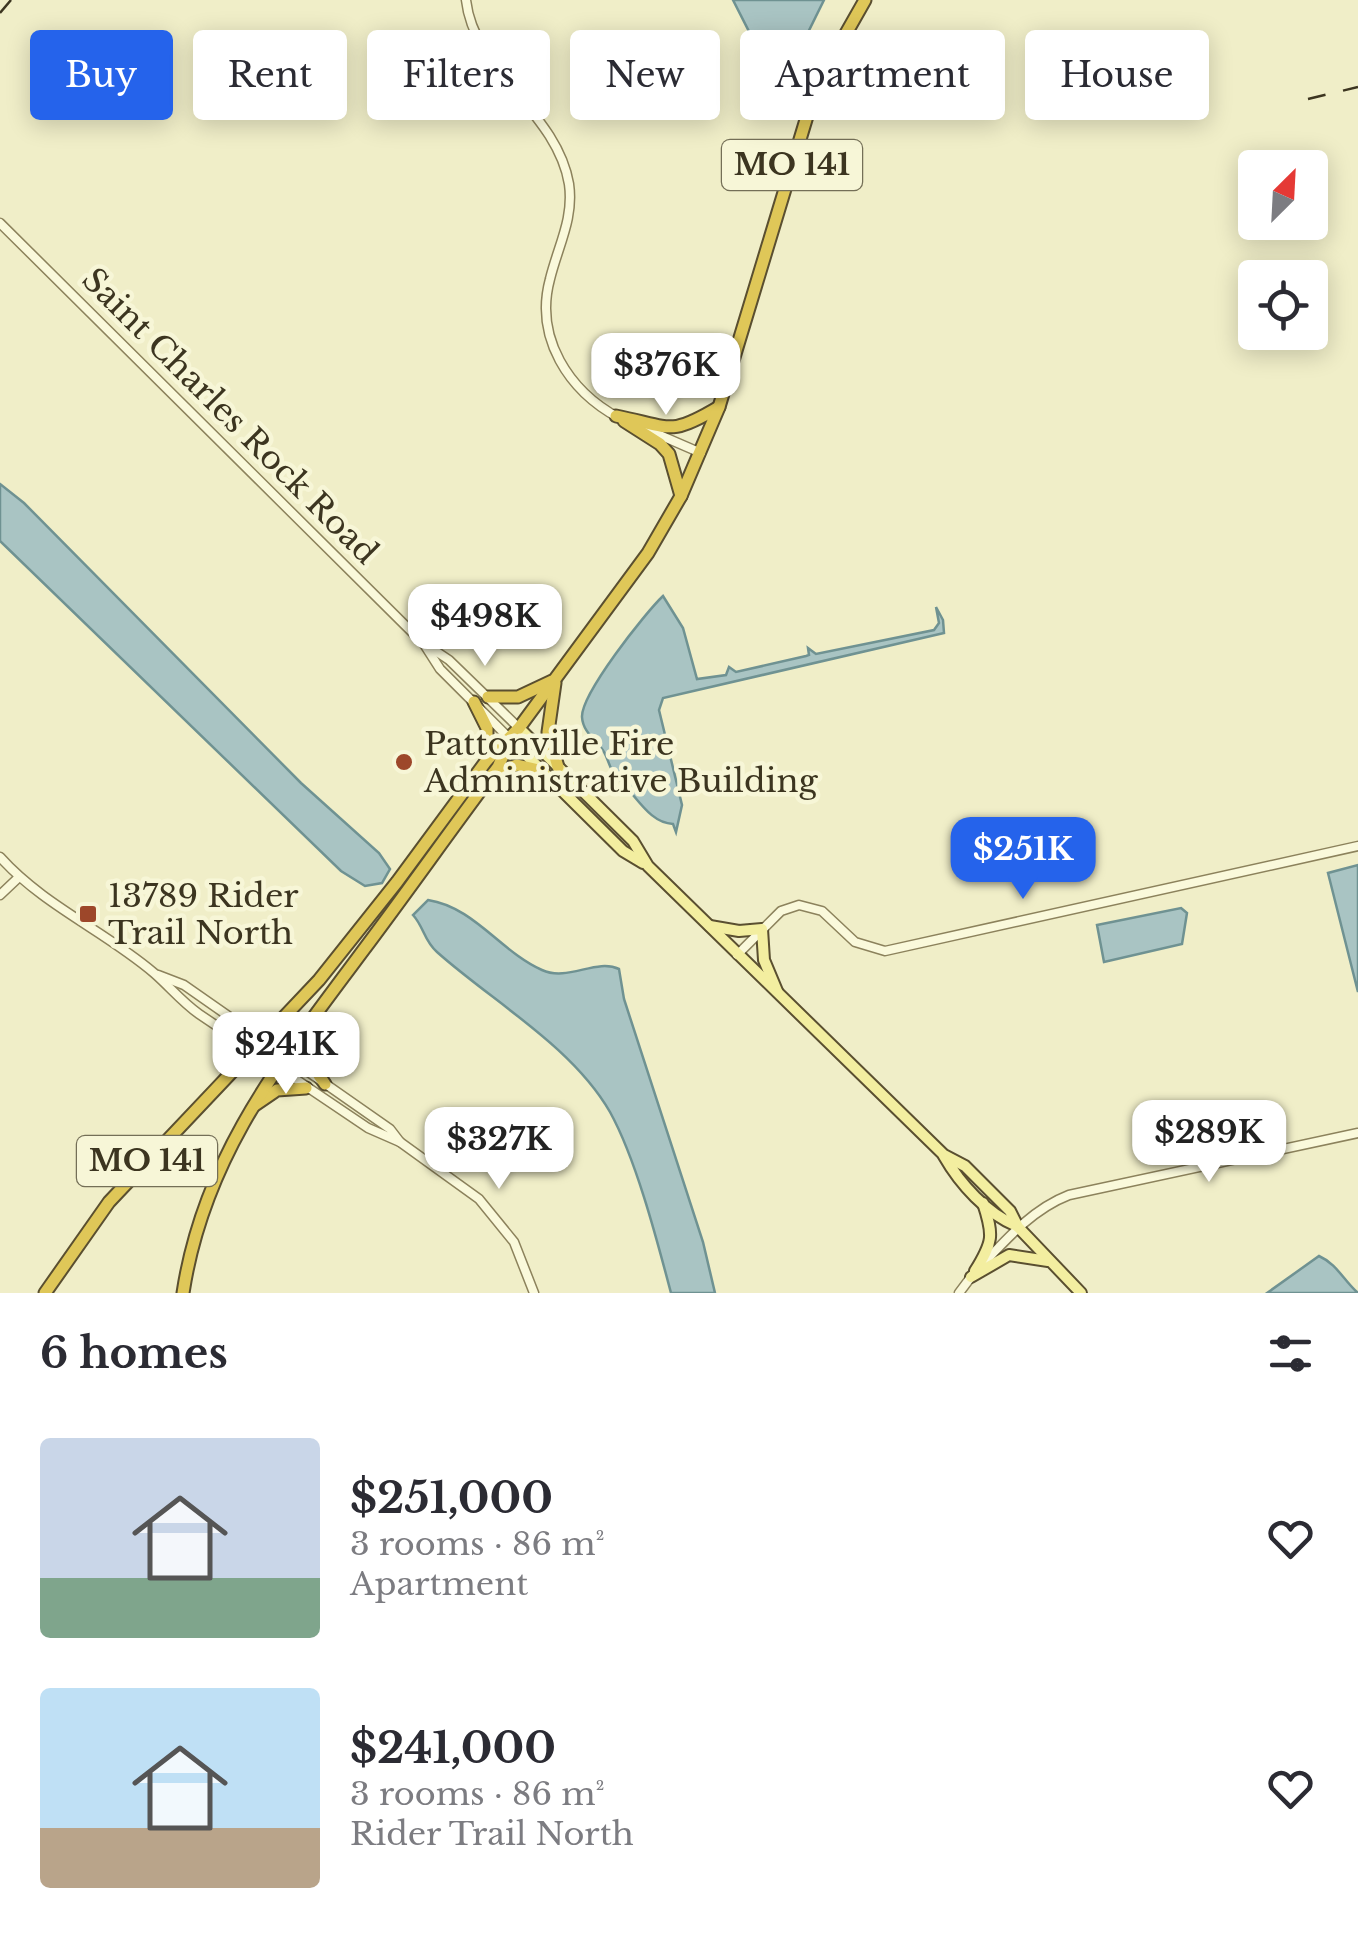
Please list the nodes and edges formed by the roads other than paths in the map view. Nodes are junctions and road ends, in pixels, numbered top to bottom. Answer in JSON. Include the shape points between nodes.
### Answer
{"nodes":[{"id":1,"x":466,"y":0,"type":"edge"},
{"id":2,"x":865,"y":0,"type":"edge"},
{"id":3,"x":0,"y":223,"type":"edge"},
{"id":4,"x":720,"y":407,"type":"junction"},
{"id":5,"x":616,"y":416,"type":"junction"},
{"id":6,"x":702,"y":454,"type":"junction"},
{"id":7,"x":682,"y":496,"type":"junction"},
{"id":8,"x":424,"y":644,"type":"junction"},
{"id":9,"x":555,"y":679,"type":"junction"},
{"id":10,"x":488,"y":698,"type":"junction"},
{"id":11,"x":474,"y":702,"type":"junction"},
{"id":12,"x":515,"y":734,"type":"junction"},
{"id":13,"x":488,"y":760,"type":"junction"},
{"id":14,"x":558,"y":766,"type":"junction"},
{"id":15,"x":543,"y":771,"type":"junction"},
{"id":16,"x":493,"y":774,"type":"junction"},
{"id":17,"x":1358,"y":846,"type":"edge"},
{"id":18,"x":0,"y":858,"type":"edge"},
{"id":19,"x":648,"y":866,"type":"junction"},
{"id":20,"x":18,"y":878,"type":"junction"},
{"id":21,"x":0,"y":895,"type":"edge"},
{"id":22,"x":707,"y":925,"type":"junction"},
{"id":23,"x":762,"y":929,"type":"junction"},
{"id":24,"x":737,"y":954,"type":"junction"},
{"id":25,"x":154,"y":973,"type":"junction"},
{"id":26,"x":780,"y":997,"type":"junction"},
{"id":27,"x":315,"y":1016,"type":"junction"},
{"id":28,"x":264,"y":1040,"type":"junction"},
{"id":29,"x":254,"y":1052,"type":"junction"},
{"id":30,"x":286,"y":1056,"type":"junction"},
{"id":31,"x":277,"y":1068,"type":"junction"},
{"id":32,"x":325,"y":1084,"type":"junction"},
{"id":33,"x":306,"y":1088,"type":"junction"},
{"id":34,"x":248,"y":1111,"type":"junction"},
{"id":35,"x":1357,"y":1134,"type":"edge"},
{"id":36,"x":400,"y":1142,"type":"junction"},
{"id":37,"x":944,"y":1155,"type":"junction"},
{"id":38,"x":983,"y":1202,"type":"junction"},
{"id":39,"x":1018,"y":1227,"type":"junction"},
{"id":40,"x":1052,"y":1262,"type":"junction"},
{"id":41,"x":971,"y":1277,"type":"junction"},
{"id":42,"x":45,"y":1293,"type":"edge"},
{"id":43,"x":184,"y":1293,"type":"edge"},
{"id":44,"x":534,"y":1293,"type":"edge"},
{"id":45,"x":959,"y":1293,"type":"edge"},
{"id":46,"x":1082,"y":1293,"type":"edge"}],
"edges":[{"from":1,"to":5,"type":"street","via":[[483,47],[564,164],[570,209],[547,292],[549,331],[574,384]]},
{"from":2,"to":4,"type":"highway","number":"MO 141","via":[[812,104]]},
{"from":3,"to":8,"type":"street","name":"Saint Charles Rock Road"},
{"from":4,"to":5,"type":"highway","via":[[681,428]]},
{"from":4,"to":6,"type":"highway","number":"MO 141"},
{"from":5,"to":6,"type":"street"},
{"from":5,"to":7,"type":"highway","via":[[669,454]]},
{"from":6,"to":7,"type":"highway","number":"MO 141"},
{"from":7,"to":9,"type":"highway","number":"MO 141"},
{"from":8,"to":10,"type":"street","name":"Saint Charles Rock Road"},
{"from":8,"to":11,"type":"street","name":"Saint Charles Rock Road"},
{"from":9,"to":10,"type":"highway","via":[[518,697]]},
{"from":9,"to":12,"type":"highway","number":"MO 141"},
{"from":9,"to":14,"type":"highway","via":[[548,732]]},
{"from":10,"to":12,"type":"street","name":"Saint Charles Rock Road"},
{"from":11,"to":12,"type":"street","name":"Saint Charles Rock Road"},
{"from":11,"to":13,"type":"highway","via":[[488,728]]},
{"from":12,"to":13,"type":"highway","number":"MO 141"},
{"from":12,"to":14,"type":"main road","name":"Saint Charles Rock Road"},
{"from":12,"to":15,"type":"main road","name":"Saint Charles Rock Road"},
{"from":12,"to":16,"type":"highway","number":"MO 141"},
{"from":13,"to":28,"type":"highway","number":"MO 141","via":[[364,926]]},
{"from":14,"to":19,"type":"main road","name":"Saint Charles Rock Road"},
{"from":15,"to":16,"type":"highway","via":[[517,765]]},
{"from":15,"to":19,"type":"main road","name":"Saint Charles Rock Road"},
{"from":16,"to":27,"type":"highway","number":"MO 141"},
{"from":17,"to":23,"type":"street","via":[[895,950],[855,942],[813,907],[789,907]]},
{"from":18,"to":20,"type":"street"},
{"from":19,"to":22,"type":"main road","name":"Saint Charles Rock Road"},
{"from":20,"to":21,"type":"street"},
{"from":20,"to":25,"type":"street"},
{"from":22,"to":23,"type":"main road"},
{"from":22,"to":24,"type":"main road","name":"Saint Charles Rock Road"},
{"from":23,"to":24,"type":"street"},
{"from":23,"to":26,"type":"main road","via":[[764,960]]},
{"from":24,"to":26,"type":"main road","name":"Saint Charles Rock Road"},
{"from":25,"to":28,"type":"street","via":[[184,985]]},
{"from":25,"to":29,"type":"street"},
{"from":26,"to":37,"type":"main road","name":"Saint Charles Rock Road"},
{"from":27,"to":30,"type":"highway","number":"MO 141"},
{"from":27,"to":32,"type":"highway","via":[[309,1054]]},
{"from":28,"to":29,"type":"highway","number":"MO 141"},
{"from":28,"to":30,"type":"street"},
{"from":29,"to":31,"type":"street"},
{"from":29,"to":42,"type":"highway","number":"MO 141","via":[[108,1202]]},
{"from":30,"to":31,"type":"highway","number":"MO 141"},
{"from":30,"to":32,"type":"street"},
{"from":31,"to":33,"type":"street"},
{"from":31,"to":34,"type":"highway","number":"MO 141"},
{"from":32,"to":36,"type":"street"},
{"from":33,"to":34,"type":"highway","via":[[277,1090]]},
{"from":33,"to":36,"type":"street"},
{"from":34,"to":43,"type":"highway","number":"MO 141","via":[[207,1197]]},
{"from":35,"to":39,"type":"street","via":[[1069,1195]]},
{"from":36,"to":44,"type":"street","via":[[490,1210],[514,1242]]},
{"from":37,"to":38,"type":"main road","name":"Saint Charles Rock Road"},
{"from":37,"to":39,"type":"main road","name":"Saint Charles Rock Road","via":[[965,1166]]},
{"from":38,"to":39,"type":"main road","name":"Saint Charles Rock Road"},
{"from":38,"to":41,"type":"main road","via":[[991,1245]]},
{"from":39,"to":40,"type":"main road","name":"Saint Charles Rock Road"},
{"from":39,"to":41,"type":"street"},
{"from":40,"to":41,"type":"main road","via":[[1009,1255]]},
{"from":40,"to":46,"type":"main road","name":"Saint Charles Rock Road"},
{"from":41,"to":45,"type":"street"}]}
